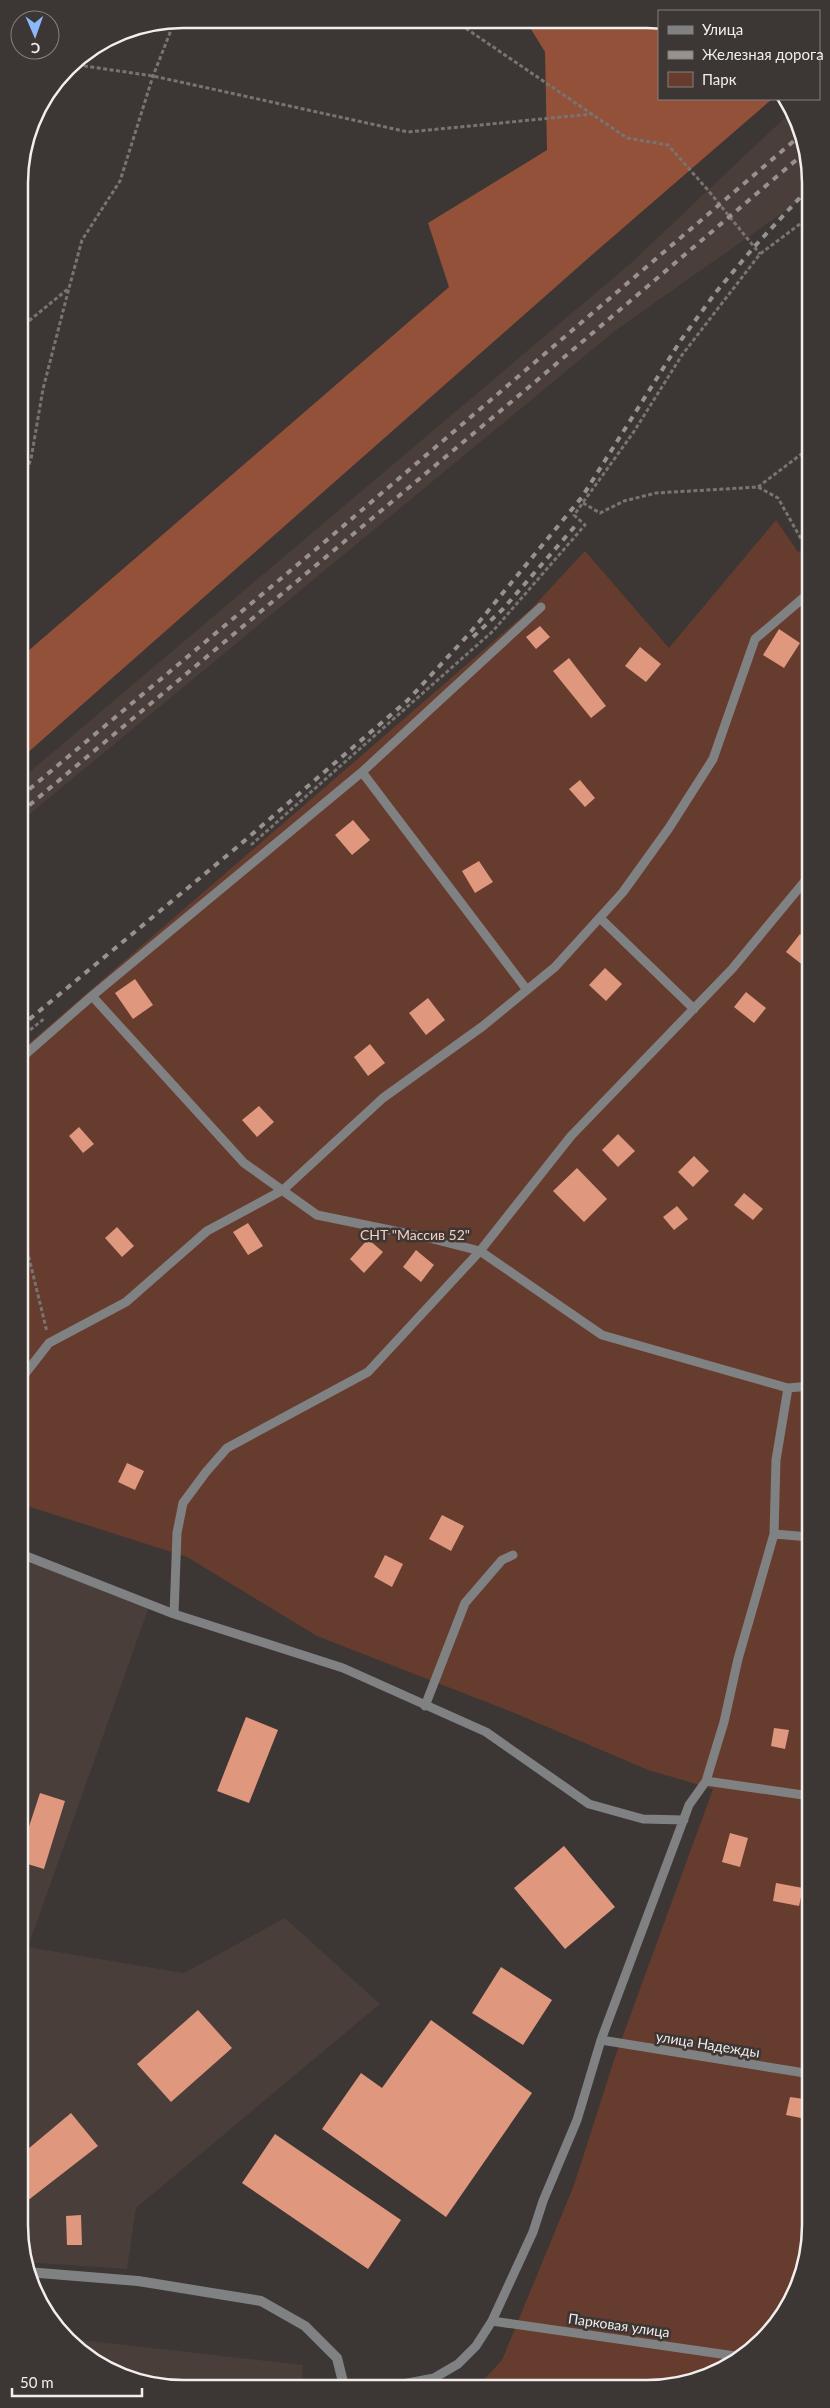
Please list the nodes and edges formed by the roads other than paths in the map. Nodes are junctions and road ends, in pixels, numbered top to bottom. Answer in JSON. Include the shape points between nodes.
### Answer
{"nodes":[{"id":1,"x":802,"y":599,"type":"edge"},
{"id":2,"x":541,"y":607,"type":"dead end"},
{"id":3,"x":362,"y":772,"type":"junction"},
{"id":4,"x":802,"y":884,"type":"edge"},
{"id":5,"x":600,"y":918,"type":"junction"},
{"id":6,"x":527,"y":990,"type":"junction"},
{"id":7,"x":92,"y":996,"type":"junction"},
{"id":8,"x":694,"y":1009,"type":"junction"},
{"id":9,"x":28,"y":1052,"type":"edge"},
{"id":10,"x":283,"y":1190,"type":"junction"},
{"id":11,"x":480,"y":1251,"type":"junction"},
{"id":12,"x":28,"y":1370,"type":"edge"},
{"id":13,"x":802,"y":1387,"type":"edge"},
{"id":14,"x":788,"y":1388,"type":"junction"},
{"id":15,"x":774,"y":1534,"type":"junction"},
{"id":16,"x":802,"y":1536,"type":"edge"},
{"id":17,"x":514,"y":1555,"type":"dead end"},
{"id":18,"x":28,"y":1557,"type":"edge"},
{"id":19,"x":174,"y":1614,"type":"junction"},
{"id":20,"x":425,"y":1706,"type":"junction"},
{"id":21,"x":706,"y":1781,"type":"junction"},
{"id":22,"x":802,"y":1795,"type":"edge"},
{"id":23,"x":684,"y":1820,"type":"junction"},
{"id":24,"x":601,"y":2040,"type":"junction"},
{"id":25,"x":802,"y":2073,"type":"edge"},
{"id":26,"x":35,"y":2273,"type":"edge"},
{"id":27,"x":492,"y":2321,"type":"junction"},
{"id":28,"x":731,"y":2355,"type":"edge"},
{"id":29,"x":342,"y":2380,"type":"edge"},
{"id":30,"x":424,"y":2380,"type":"edge"}],
"edges":[{"from":1,"to":5,"type":"lane","via":[[754,639],[713,760],[635,876]]},
{"from":2,"to":3,"type":"lane"},
{"from":3,"to":6,"type":"lane"},
{"from":3,"to":7,"type":"lane"},
{"from":4,"to":8,"type":"lane","via":[[732,969]]},
{"from":5,"to":6,"type":"lane","via":[[555,967]]},
{"from":5,"to":8,"type":"lane"},
{"from":6,"to":10,"type":"lane","via":[[383,1098]]},
{"from":7,"to":9,"type":"lane"},
{"from":7,"to":10,"type":"lane","via":[[244,1164]]},
{"from":8,"to":11,"type":"lane","via":[[571,1136]]},
{"from":10,"to":11,"type":"lane","via":[[317,1215]]},
{"from":10,"to":12,"type":"lane","via":[[207,1231],[126,1302],[49,1343]]},
{"from":11,"to":14,"type":"lane","via":[[602,1335]]},
{"from":11,"to":19,"type":"lane","via":[[368,1372],[227,1448],[206,1472],[183,1502],[177,1533]]},
{"from":13,"to":14,"type":"lane"},
{"from":14,"to":15,"type":"lane","via":[[776,1460]]},
{"from":15,"to":16,"type":"lane"},
{"from":15,"to":21,"type":"lane"},
{"from":17,"to":20,"type":"lane","via":[[502,1560],[465,1603]]},
{"from":18,"to":19,"type":"lane"},
{"from":19,"to":20,"type":"lane","via":[[343,1668]]},
{"from":20,"to":23,"type":"lane","via":[[486,1732],[589,1804],[643,1819]]},
{"from":21,"to":22,"type":"lane"},
{"from":21,"to":23,"type":"lane","via":[[689,1805]]},
{"from":23,"to":24,"type":"lane"},
{"from":24,"to":25,"type":"lane","name":"улица Надежды"},
{"from":24,"to":27,"type":"lane","via":[[578,2120]]},
{"from":26,"to":29,"type":"street","via":[[138,2281],[261,2301],[306,2326],[337,2358]]},
{"from":27,"to":28,"type":"lane","name":"Парковая улица"},
{"from":27,"to":30,"type":"lane","via":[[476,2346],[458,2364],[434,2378]]}]}
